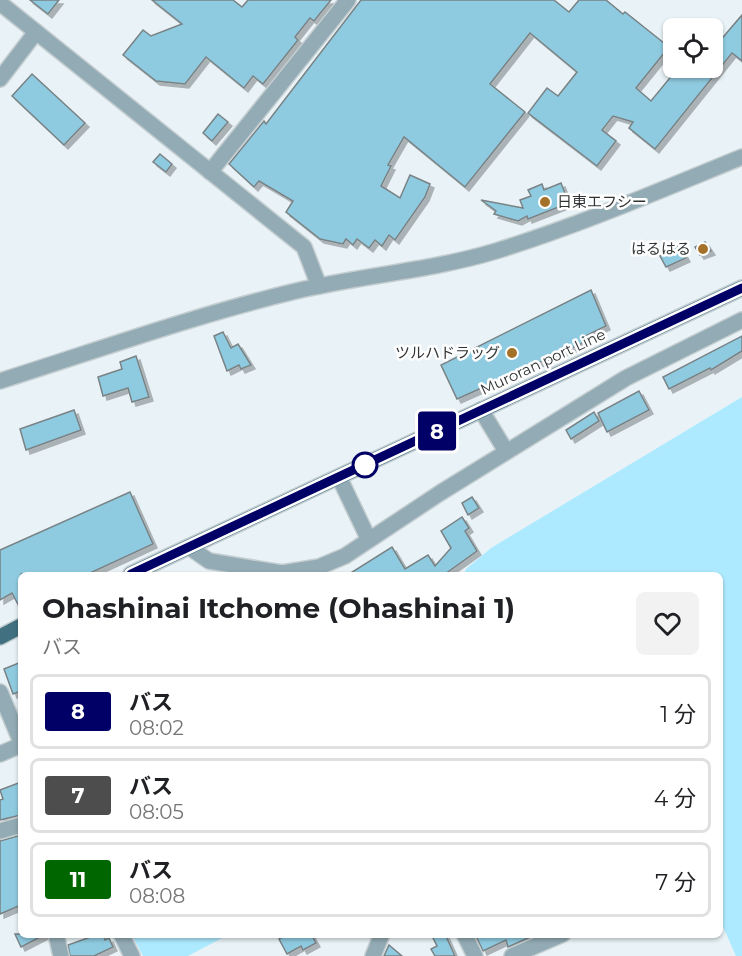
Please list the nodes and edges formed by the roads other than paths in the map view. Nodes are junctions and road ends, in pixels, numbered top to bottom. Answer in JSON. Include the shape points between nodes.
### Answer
{"nodes":[{"id":1,"x":348,"y":0,"type":"edge"},
{"id":2,"x":0,"y":3,"type":"edge"},
{"id":3,"x":36,"y":32,"type":"junction"},
{"id":4,"x":0,"y":79,"type":"edge"},
{"id":5,"x":742,"y":157,"type":"edge"},
{"id":6,"x":210,"y":172,"type":"junction"},
{"id":7,"x":319,"y":286,"type":"junction"},
{"id":8,"x":742,"y":288,"type":"edge"},
{"id":9,"x":742,"y":320,"type":"edge"},
{"id":10,"x":0,"y":381,"type":"edge"},
{"id":11,"x":481,"y":410,"type":"junction"},
{"id":12,"x":506,"y":451,"type":"junction"},
{"id":13,"x":339,"y":477,"type":"junction"},
{"id":14,"x":369,"y":540,"type":"junction"},
{"id":15,"x":189,"y":547,"type":"junction"},
{"id":16,"x":135,"y":572,"type":"edge"},
{"id":17,"x":271,"y":572,"type":"edge"},
{"id":18,"x":293,"y":572,"type":"edge"},
{"id":19,"x":18,"y":628,"type":"edge"},
{"id":20,"x":0,"y":637,"type":"edge"},
{"id":21,"x":0,"y":692,"type":"edge"},
{"id":22,"x":18,"y":737,"type":"edge"},
{"id":23,"x":18,"y":745,"type":"edge"},
{"id":24,"x":0,"y":754,"type":"edge"},
{"id":25,"x":18,"y":826,"type":"edge"},
{"id":26,"x":0,"y":831,"type":"edge"},
{"id":27,"x":57,"y":938,"type":"edge"},
{"id":28,"x":123,"y":938,"type":"edge"},
{"id":29,"x":466,"y":938,"type":"edge"},
{"id":30,"x":554,"y":938,"type":"edge"},
{"id":31,"x":61,"y":956,"type":"edge"},
{"id":32,"x":132,"y":956,"type":"edge"},
{"id":33,"x":475,"y":956,"type":"edge"},
{"id":34,"x":513,"y":956,"type":"edge"}],
"edges":[{"from":1,"to":6,"type":"street"},
{"from":2,"to":3,"type":"street"},
{"from":3,"to":4,"type":"street"},
{"from":3,"to":6,"type":"street"},
{"from":5,"to":7,"type":"street","via":[[577,224],[495,251],[427,268]]},
{"from":6,"to":7,"type":"street","via":[[304,247]]},
{"from":7,"to":10,"type":"street","via":[[257,301]]},
{"from":8,"to":11,"type":"main road","name":"Muroran port Line"},
{"from":9,"to":12,"type":"street","via":[[626,378]]},
{"from":11,"to":12,"type":"street"},
{"from":11,"to":13,"type":"main road","name":"Muroran port Line"},
{"from":12,"to":14,"type":"street"},
{"from":13,"to":14,"type":"street"},
{"from":13,"to":15,"type":"main road","name":"Muroran port Line"},
{"from":14,"to":18,"type":"street","via":[[319,567]]},
{"from":15,"to":16,"type":"main road","name":"Muroran port Line"},
{"from":15,"to":17,"type":"street","via":[[209,561]]},
{"from":19,"to":20,"type":"main road"},
{"from":21,"to":22,"type":"street"},
{"from":23,"to":24,"type":"street"},
{"from":25,"to":26,"type":"street"},
{"from":27,"to":31,"type":"street"},
{"from":28,"to":32,"type":"street"},
{"from":29,"to":33,"type":"street"},
{"from":30,"to":34,"type":"street"}]}
